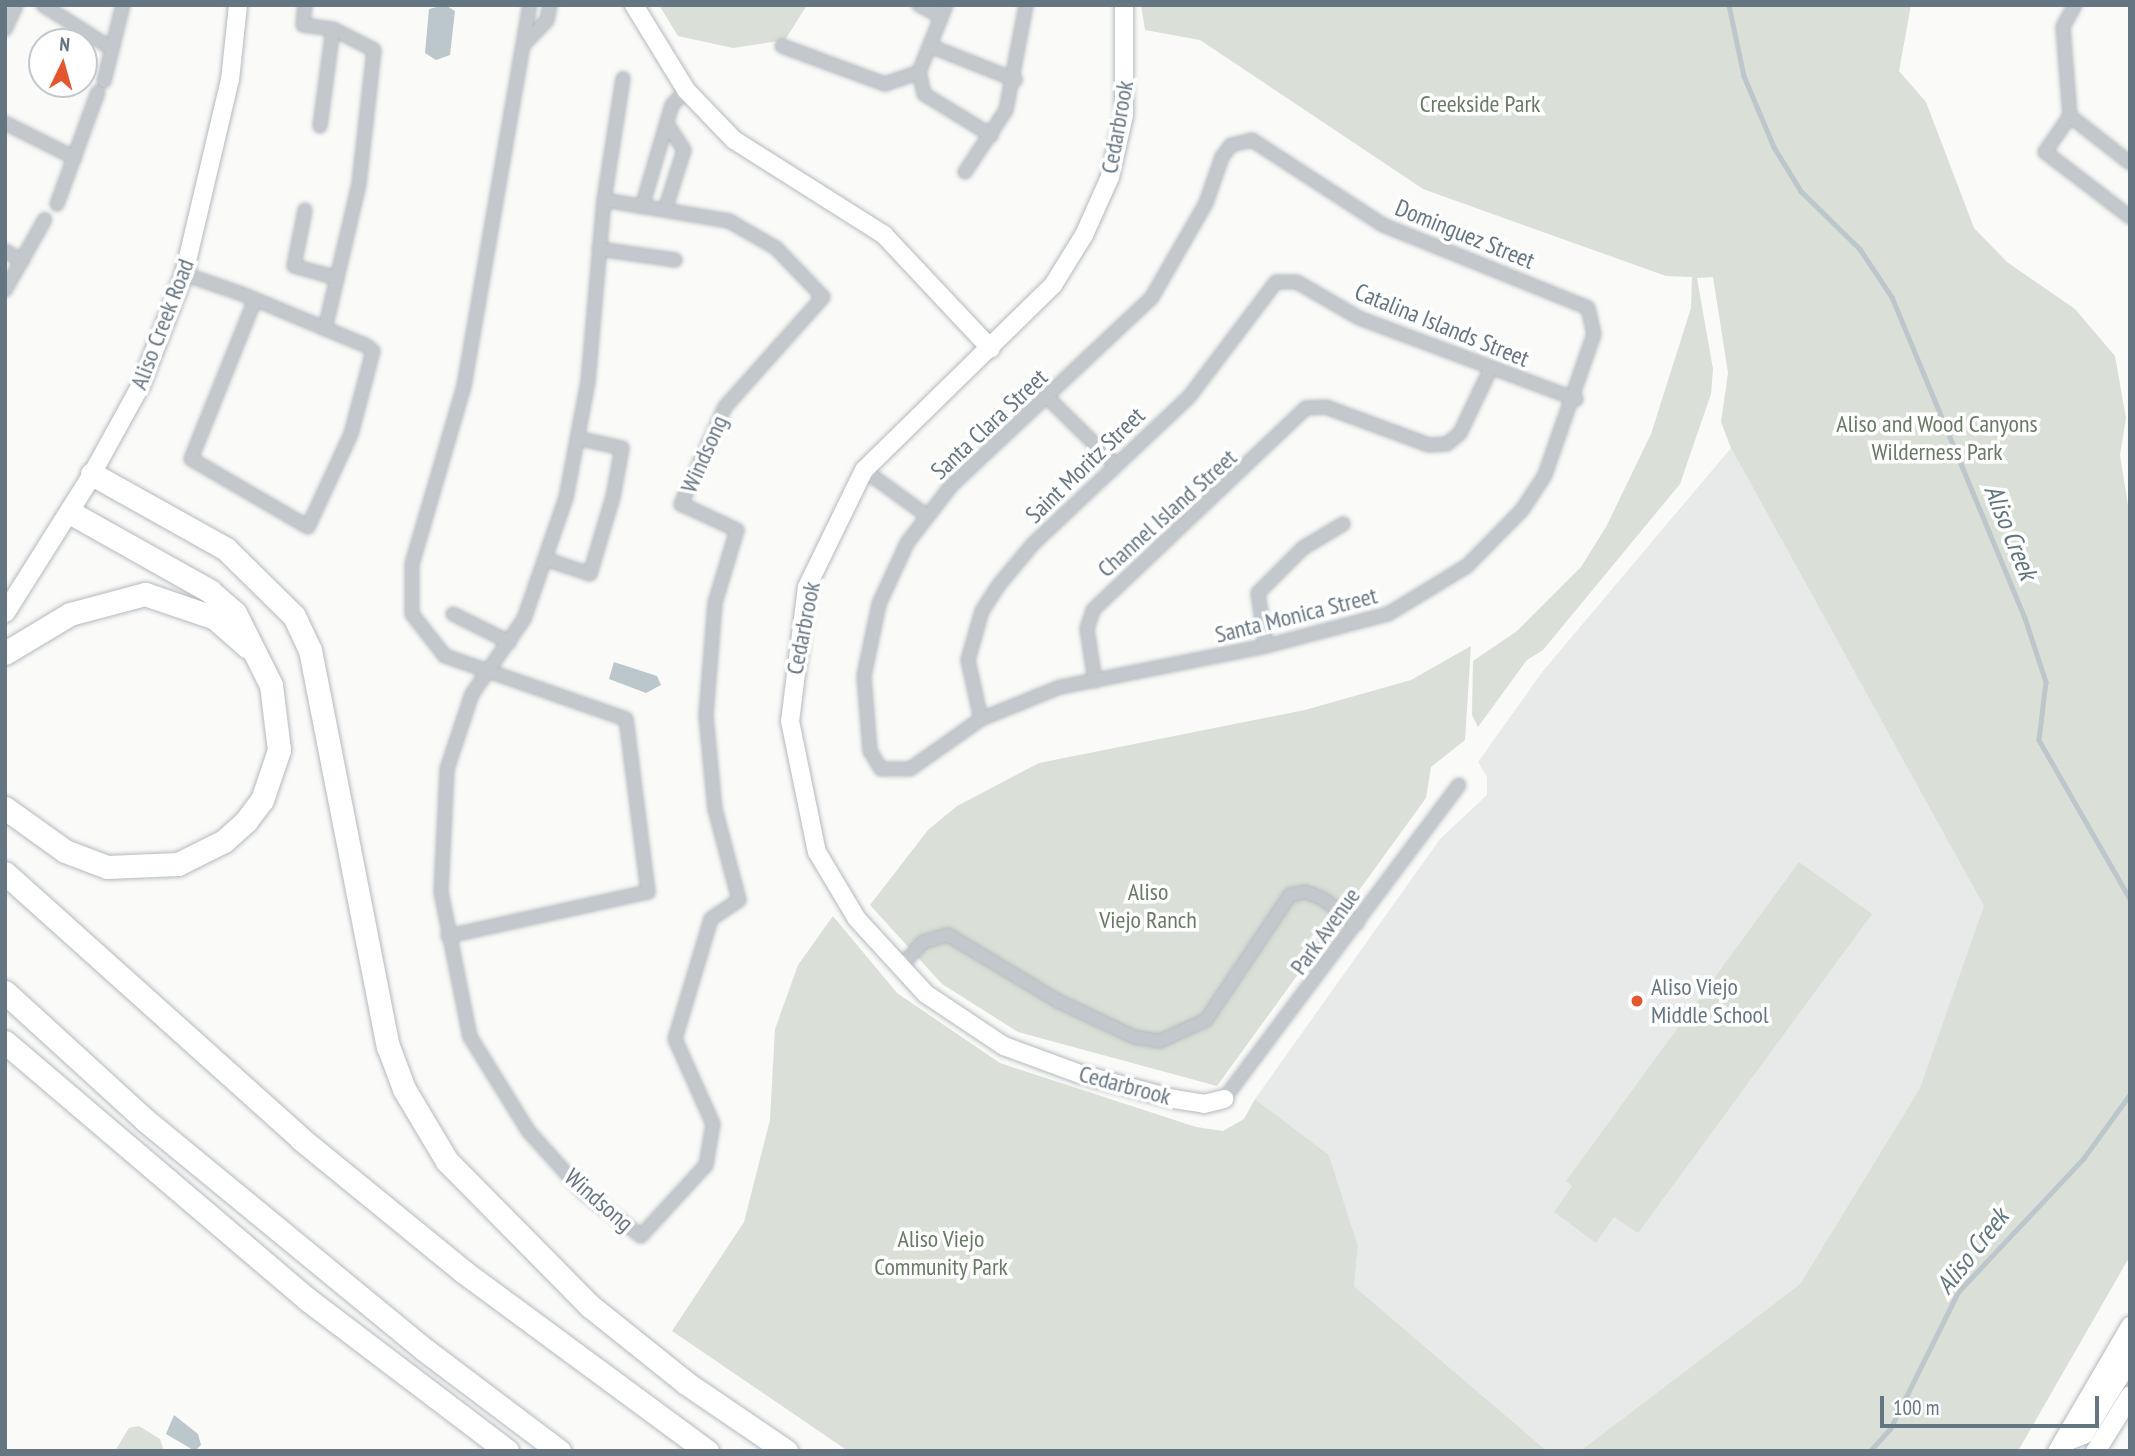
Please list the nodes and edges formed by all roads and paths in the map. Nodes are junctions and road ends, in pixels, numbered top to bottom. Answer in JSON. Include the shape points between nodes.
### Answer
{"nodes":[{"id":1,"x":16,"y":5,"type":"edge"},
{"id":2,"x":43,"y":5,"type":"edge"},
{"id":3,"x":123,"y":5,"type":"edge"},
{"id":4,"x":238,"y":5,"type":"edge"},
{"id":5,"x":305,"y":5,"type":"edge"},
{"id":6,"x":530,"y":5,"type":"edge"},
{"id":7,"x":550,"y":5,"type":"edge"},
{"id":8,"x":634,"y":5,"type":"edge"},
{"id":9,"x":919,"y":5,"type":"edge"},
{"id":10,"x":1026,"y":5,"type":"edge"},
{"id":11,"x":1124,"y":5,"type":"edge"},
{"id":12,"x":2075,"y":5,"type":"edge"},
{"id":13,"x":944,"y":10,"type":"edge"},
{"id":14,"x":5,"y":29,"type":"edge"},
{"id":15,"x":333,"y":29,"type":"junction"},
{"id":16,"x":525,"y":44,"type":"junction"},
{"id":17,"x":782,"y":46,"type":"dead end"},
{"id":18,"x":930,"y":46,"type":"junction"},
{"id":19,"x":112,"y":50,"type":"junction"},
{"id":20,"x":919,"y":72,"type":"junction"},
{"id":21,"x":623,"y":78,"type":"dead end"},
{"id":22,"x":1016,"y":80,"type":"junction"},
{"id":23,"x":687,"y":89,"type":"junction"},
{"id":24,"x":2070,"y":116,"type":"junction"},
{"id":25,"x":5,"y":123,"type":"edge"},
{"id":26,"x":320,"y":126,"type":"dead end"},
{"id":27,"x":669,"y":127,"type":"junction"},
{"id":28,"x":991,"y":135,"type":"junction"},
{"id":29,"x":1252,"y":140,"type":"joint"},
{"id":30,"x":75,"y":158,"type":"junction"},
{"id":31,"x":2130,"y":163,"type":"edge"},
{"id":32,"x":965,"y":172,"type":"dead end"},
{"id":33,"x":604,"y":200,"type":"junction"},
{"id":34,"x":58,"y":204,"type":"dead end"},
{"id":35,"x":642,"y":207,"type":"junction"},
{"id":36,"x":305,"y":210,"type":"dead end"},
{"id":37,"x":665,"y":211,"type":"junction"},
{"id":38,"x":2130,"y":217,"type":"edge"},
{"id":39,"x":45,"y":219,"type":"dead end"},
{"id":40,"x":598,"y":249,"type":"junction"},
{"id":41,"x":5,"y":251,"type":"edge"},
{"id":42,"x":675,"y":260,"type":"dead end"},
{"id":43,"x":22,"y":261,"type":"junction"},
{"id":44,"x":184,"y":274,"type":"junction"},
{"id":45,"x":337,"y":278,"type":"junction"},
{"id":46,"x":1297,"y":282,"type":"joint"},
{"id":47,"x":5,"y":290,"type":"edge"},
{"id":48,"x":255,"y":300,"type":"junction"},
{"id":49,"x":1594,"y":316,"type":"joint"},
{"id":50,"x":325,"y":329,"type":"junction"},
{"id":51,"x":991,"y":349,"type":"junction"},
{"id":52,"x":1491,"y":368,"type":"junction"},
{"id":53,"x":1048,"y":398,"type":"junction"},
{"id":54,"x":1576,"y":399,"type":"junction"},
{"id":55,"x":578,"y":438,"type":"junction"},
{"id":56,"x":1115,"y":464,"type":"junction"},
{"id":57,"x":864,"y":470,"type":"junction"},
{"id":58,"x":92,"y":474,"type":"junction"},
{"id":59,"x":71,"y":513,"type":"junction"},
{"id":60,"x":926,"y":514,"type":"junction"},
{"id":61,"x":1343,"y":524,"type":"dead end"},
{"id":62,"x":545,"y":559,"type":"junction"},
{"id":63,"x":5,"y":612,"type":"edge"},
{"id":64,"x":453,"y":614,"type":"dead end"},
{"id":65,"x":509,"y":642,"type":"junction"},
{"id":66,"x":1266,"y":646,"type":"junction"},
{"id":67,"x":5,"y":653,"type":"edge"},
{"id":68,"x":260,"y":659,"type":"junction"},
{"id":69,"x":488,"y":674,"type":"junction"},
{"id":70,"x":1095,"y":681,"type":"junction"},
{"id":71,"x":981,"y":719,"type":"junction"},
{"id":72,"x":901,"y":774,"type":"joint"},
{"id":73,"x":1459,"y":785,"type":"dead end"},
{"id":74,"x":5,"y":808,"type":"edge"},
{"id":75,"x":5,"y":873,"type":"edge"},
{"id":76,"x":1357,"y":923,"type":"junction"},
{"id":77,"x":448,"y":936,"type":"junction"},
{"id":78,"x":899,"y":968,"type":"junction"},
{"id":79,"x":5,"y":992,"type":"edge"},
{"id":80,"x":5,"y":1042,"type":"edge"},
{"id":81,"x":1224,"y":1099,"type":"joint"},
{"id":82,"x":2130,"y":1326,"type":"edge"},
{"id":83,"x":2130,"y":1358,"type":"edge"},
{"id":84,"x":2130,"y":1395,"type":"edge"},
{"id":85,"x":2060,"y":1446,"type":"edge"},
{"id":86,"x":507,"y":1451,"type":"edge"},
{"id":87,"x":559,"y":1451,"type":"edge"},
{"id":88,"x":707,"y":1451,"type":"edge"},
{"id":89,"x":786,"y":1451,"type":"edge"},
{"id":90,"x":2095,"y":1451,"type":"edge"}],
"edges":[{"from":1,"to":14,"type":"street"},
{"from":2,"to":19,"type":"street"},
{"from":3,"to":19,"type":"street"},
{"from":4,"to":44,"type":"street","name":"Aliso Creek Road","via":[[215,158]]},
{"from":5,"to":15,"type":"street","via":[[303,25]]},
{"from":6,"to":16,"type":"street"},
{"from":7,"to":16,"type":"street","via":[[547,20]]},
{"from":8,"to":23,"type":"street"},
{"from":9,"to":13,"type":"street"},
{"from":10,"to":22,"type":"street"},
{"from":11,"to":51,"type":"street","name":"Cedarbrook","via":[[1124,115],[1110,177],[1053,285]]},
{"from":12,"to":24,"type":"street","via":[[2063,27]]},
{"from":13,"to":18,"type":"street"},
{"from":15,"to":26,"type":"street"},
{"from":15,"to":45,"type":"street","via":[[374,50],[359,184]]},
{"from":16,"to":69,"type":"street","via":[[464,386],[408,585],[423,636],[445,656]]},
{"from":17,"to":20,"type":"street","via":[[885,84]]},
{"from":18,"to":20,"type":"street"},
{"from":18,"to":22,"type":"street"},
{"from":19,"to":30,"type":"street"},
{"from":20,"to":28,"type":"street","via":[[924,94]]},
{"from":21,"to":33,"type":"street"},
{"from":22,"to":28,"type":"street"},
{"from":23,"to":27,"type":"street","via":[[672,105]]},
{"from":23,"to":51,"type":"street","via":[[734,140],[894,244]]},
{"from":24,"to":31,"type":"street"},
{"from":24,"to":38,"type":"street","via":[[2045,152]]},
{"from":25,"to":30,"type":"street"},
{"from":27,"to":35,"type":"street"},
{"from":27,"to":37,"type":"street","via":[[684,150]]},
{"from":28,"to":32,"type":"street"},
{"from":29,"to":49,"type":"street","name":"Dominguez Street","via":[[1383,225],[1580,302]]},
{"from":29,"to":53,"type":"street","name":"Santa Clara Street","via":[[1231,145],[1222,157],[1206,203],[1152,297]]},
{"from":30,"to":34,"type":"street"},
{"from":33,"to":35,"type":"street","name":"Windsong"},
{"from":33,"to":40,"type":"street","name":"Windsong"},
{"from":35,"to":37,"type":"street","name":"Windsong"},
{"from":36,"to":45,"type":"street","via":[[294,266]]},
{"from":37,"to":77,"type":"street","name":"Windsong","via":[[729,220],[776,248],[823,297],[724,407],[681,504],[737,527],[715,603],[706,716],[715,809],[738,900],[711,919],[675,1039],[713,1124],[706,1165],[643,1236],[584,1193],[528,1132],[470,1037]]},
{"from":39,"to":43,"type":"street"},
{"from":40,"to":42,"type":"street"},
{"from":40,"to":55,"type":"street","name":"Windsong"},
{"from":41,"to":43,"type":"street"},
{"from":43,"to":47,"type":"street"},
{"from":44,"to":48,"type":"street"},
{"from":44,"to":58,"type":"street","name":"Aliso Creek Road","via":[[141,385]]},
{"from":45,"to":50,"type":"street"},
{"from":46,"to":52,"type":"street","name":"Catalina Islands Street","via":[[1359,318]]},
{"from":46,"to":56,"type":"street","name":"Saint Moritz Street","via":[[1286,279],[1269,288],[1189,397]]},
{"from":48,"to":50,"type":"street"},
{"from":48,"to":50,"type":"street","via":[[191,459],[308,527],[351,434],[374,361],[367,346]]},
{"from":49,"to":54,"type":"street","name":"Santa Monica Street"},
{"from":51,"to":57,"type":"street","name":"Cedarbrook","via":[[899,430]]},
{"from":52,"to":54,"type":"street","name":"Catalina Islands Street"},
{"from":52,"to":70,"type":"street","name":"Channel Island Street","via":[[1460,433],[1438,446],[1326,407],[1298,415],[1248,470],[1093,610],[1087,629]]},
{"from":53,"to":56,"type":"street"},
{"from":53,"to":60,"type":"street","name":"Santa Clara Street"},
{"from":54,"to":66,"type":"street","name":"Santa Monica Street","via":[[1545,475],[1522,510],[1467,566],[1388,614]]},
{"from":55,"to":62,"type":"street","name":"Windsong"},
{"from":55,"to":62,"type":"street","via":[[622,448],[613,497],[590,574]]},
{"from":56,"to":71,"type":"street","name":"Saint Moritz Street","via":[[1033,544],[982,611],[968,660]]},
{"from":57,"to":60,"type":"street"},
{"from":57,"to":78,"type":"street","name":"Cedarbrook","via":[[807,587],[790,721],[817,852],[857,919]]},
{"from":58,"to":59,"type":"main road","name":"Aliso Creek Road"},
{"from":58,"to":89,"type":"highway","via":[[226,549],[294,616],[310,650],[388,1046],[416,1112],[447,1161],[590,1306],[686,1383]]},
{"from":59,"to":63,"type":"main road","name":"Aliso Creek Road"},
{"from":59,"to":68,"type":"highway","via":[[210,591],[250,632]]},
{"from":60,"to":72,"type":"street","name":"Santa Clara Street","via":[[879,604],[864,676],[873,761]]},
{"from":61,"to":66,"type":"street","via":[[1303,548],[1258,593]]},
{"from":62,"to":65,"type":"street","name":"Windsong","via":[[524,619]]},
{"from":64,"to":65,"type":"street"},
{"from":65,"to":69,"type":"street","name":"Windsong"},
{"from":66,"to":70,"type":"street","name":"Santa Monica Street"},
{"from":67,"to":68,"type":"highway","via":[[70,614],[145,594],[215,618]]},
{"from":68,"to":74,"type":"highway","via":[[278,714],[279,750],[262,800],[224,841],[178,864],[107,867],[65,851]]},
{"from":69,"to":77,"type":"street","name":"Windsong","via":[[472,694],[447,769],[441,892]]},
{"from":69,"to":77,"type":"street","via":[[626,719],[648,892]]},
{"from":70,"to":71,"type":"street","name":"Santa Monica Street","via":[[1039,694]]},
{"from":71,"to":72,"type":"street","name":"Santa Monica Street"},
{"from":73,"to":76,"type":"street","name":"Park Avenue"},
{"from":75,"to":88,"type":"highway","via":[[312,1148],[464,1272]]},
{"from":76,"to":78,"type":"street","via":[[1323,899],[1306,892],[1290,895],[1206,1020],[1160,1041],[1134,1037],[1058,1001],[948,935],[923,942]]},
{"from":76,"to":81,"type":"street","name":"Park Avenue"},
{"from":78,"to":81,"type":"street","name":"Cedarbrook","via":[[1004,1046],[1174,1099],[1205,1104]]},
{"from":79,"to":87,"type":"highway","via":[[156,1129],[425,1350]]},
{"from":80,"to":86,"type":"highway","via":[[307,1299]]},
{"from":82,"to":85,"type":"main road"},
{"from":83,"to":85,"type":"main road","via":[[2084,1434]]},
{"from":84,"to":90,"type":"main road"}]}
